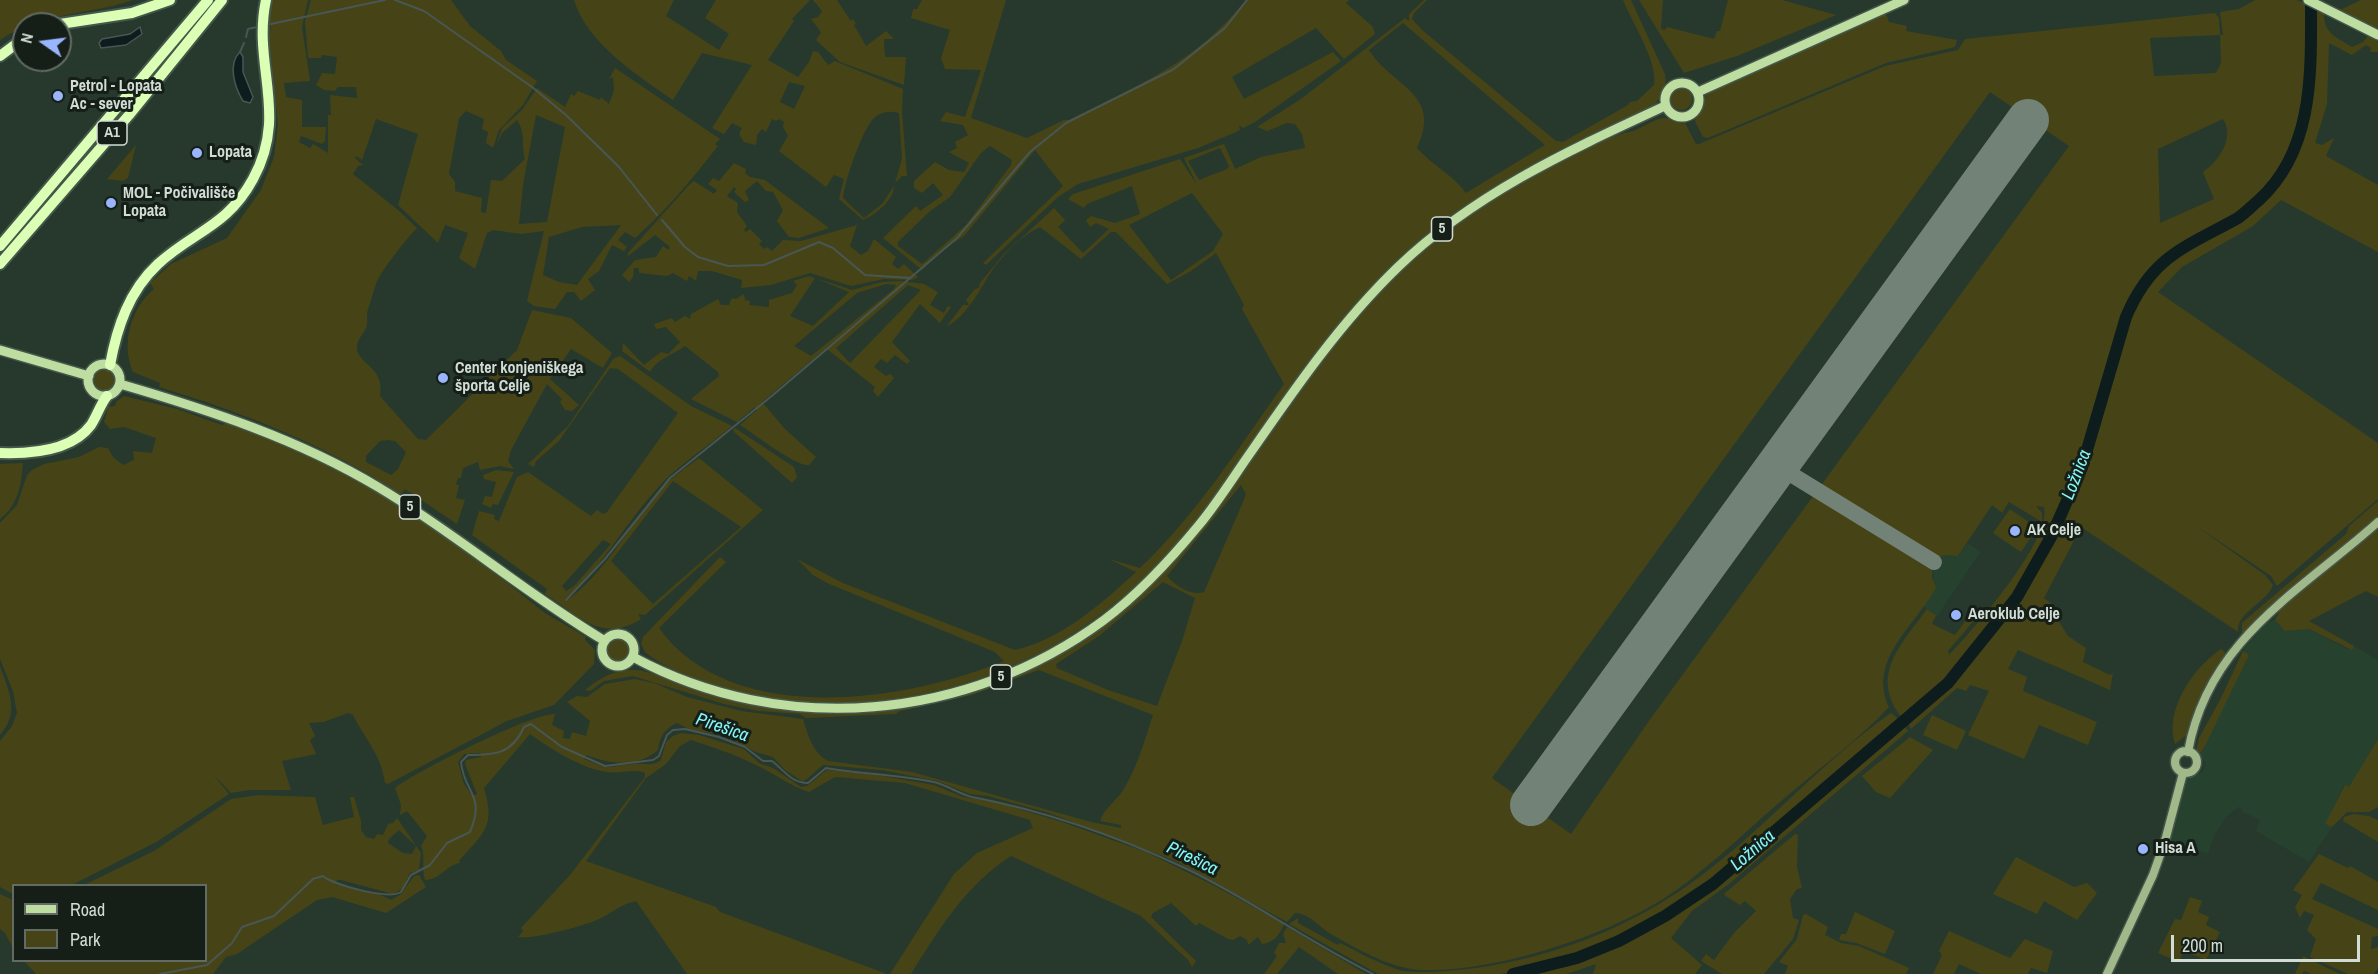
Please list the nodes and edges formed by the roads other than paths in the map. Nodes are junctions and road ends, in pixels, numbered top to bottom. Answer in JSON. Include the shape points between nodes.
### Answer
{"nodes":[{"id":1,"x":170,"y":0,"type":"edge"},
{"id":2,"x":208,"y":0,"type":"edge"},
{"id":3,"x":222,"y":0,"type":"edge"},
{"id":4,"x":266,"y":0,"type":"edge"},
{"id":5,"x":1904,"y":0,"type":"edge"},
{"id":6,"x":2308,"y":0,"type":"edge"},
{"id":7,"x":72,"y":22,"type":"edge"},
{"id":8,"x":2378,"y":35,"type":"edge"},
{"id":9,"x":1698,"y":92,"type":"junction"},
{"id":10,"x":1665,"y":106,"type":"junction"},
{"id":11,"x":0,"y":246,"type":"edge"},
{"id":12,"x":0,"y":264,"type":"edge"},
{"id":13,"x":0,"y":351,"type":"edge"},
{"id":14,"x":110,"y":365,"type":"junction"},
{"id":15,"x":89,"y":376,"type":"junction"},
{"id":16,"x":120,"y":384,"type":"junction"},
{"id":17,"x":107,"y":396,"type":"junction"},
{"id":18,"x":0,"y":453,"type":"edge"},
{"id":19,"x":2378,"y":522,"type":"edge"},
{"id":20,"x":604,"y":641,"type":"junction"},
{"id":21,"x":633,"y":657,"type":"junction"},
{"id":22,"x":2188,"y":752,"type":"junction"},
{"id":23,"x":2183,"y":773,"type":"junction"},
{"id":24,"x":2107,"y":974,"type":"edge"}],
"edges":[{"from":1,"to":7,"type":"highway","via":[[132,13]]},
{"from":2,"to":11,"type":"highway","number":"A1"},
{"from":3,"to":12,"type":"highway","number":"A1"},
{"from":4,"to":14,"type":"highway","via":[[261,29],[270,102],[269,139],[253,180],[219,222],[158,264],[146,278],[124,309]]},
{"from":5,"to":9,"type":"main road"},
{"from":6,"to":8,"type":"main road"},
{"from":9,"to":10,"type":"main road","via":[[1689,84],[1675,83],[1665,93]]},
{"from":9,"to":10,"type":"main road","via":[[1699,104],[1685,117],[1672,115]]},
{"from":10,"to":21,"type":"main road","number":"5","via":[[1510,182],[1473,205],[1397,268],[1324,349],[1201,522],[1162,567],[1106,618],[1065,646],[997,678],[938,698],[840,709],[780,705],[728,695]]},
{"from":13,"to":15,"type":"main road"},
{"from":14,"to":15,"type":"main road","via":[[95,367]]},
{"from":14,"to":16,"type":"main road","via":[[117,371]]},
{"from":15,"to":17,"type":"main road","via":[[93,392]]},
{"from":16,"to":17,"type":"main road"},
{"from":16,"to":20,"type":"main road","number":"5","via":[[254,428],[345,468],[418,512]]},
{"from":17,"to":18,"type":"highway","via":[[92,424],[81,435],[53,448]]},
{"from":19,"to":22,"type":"main road","via":[[2286,596],[2242,639],[2209,691]]},
{"from":20,"to":21,"type":"main road","via":[[624,635],[632,642]]},
{"from":20,"to":21,"type":"main road","via":[[603,655],[608,663],[625,666]]},
{"from":22,"to":23,"type":"main road","via":[[2180,753],[2175,760],[2176,768]]},
{"from":22,"to":23,"type":"main road","via":[[2195,757],[2196,765],[2192,772]]},
{"from":23,"to":24,"type":"main road","via":[[2153,875]]}]}
